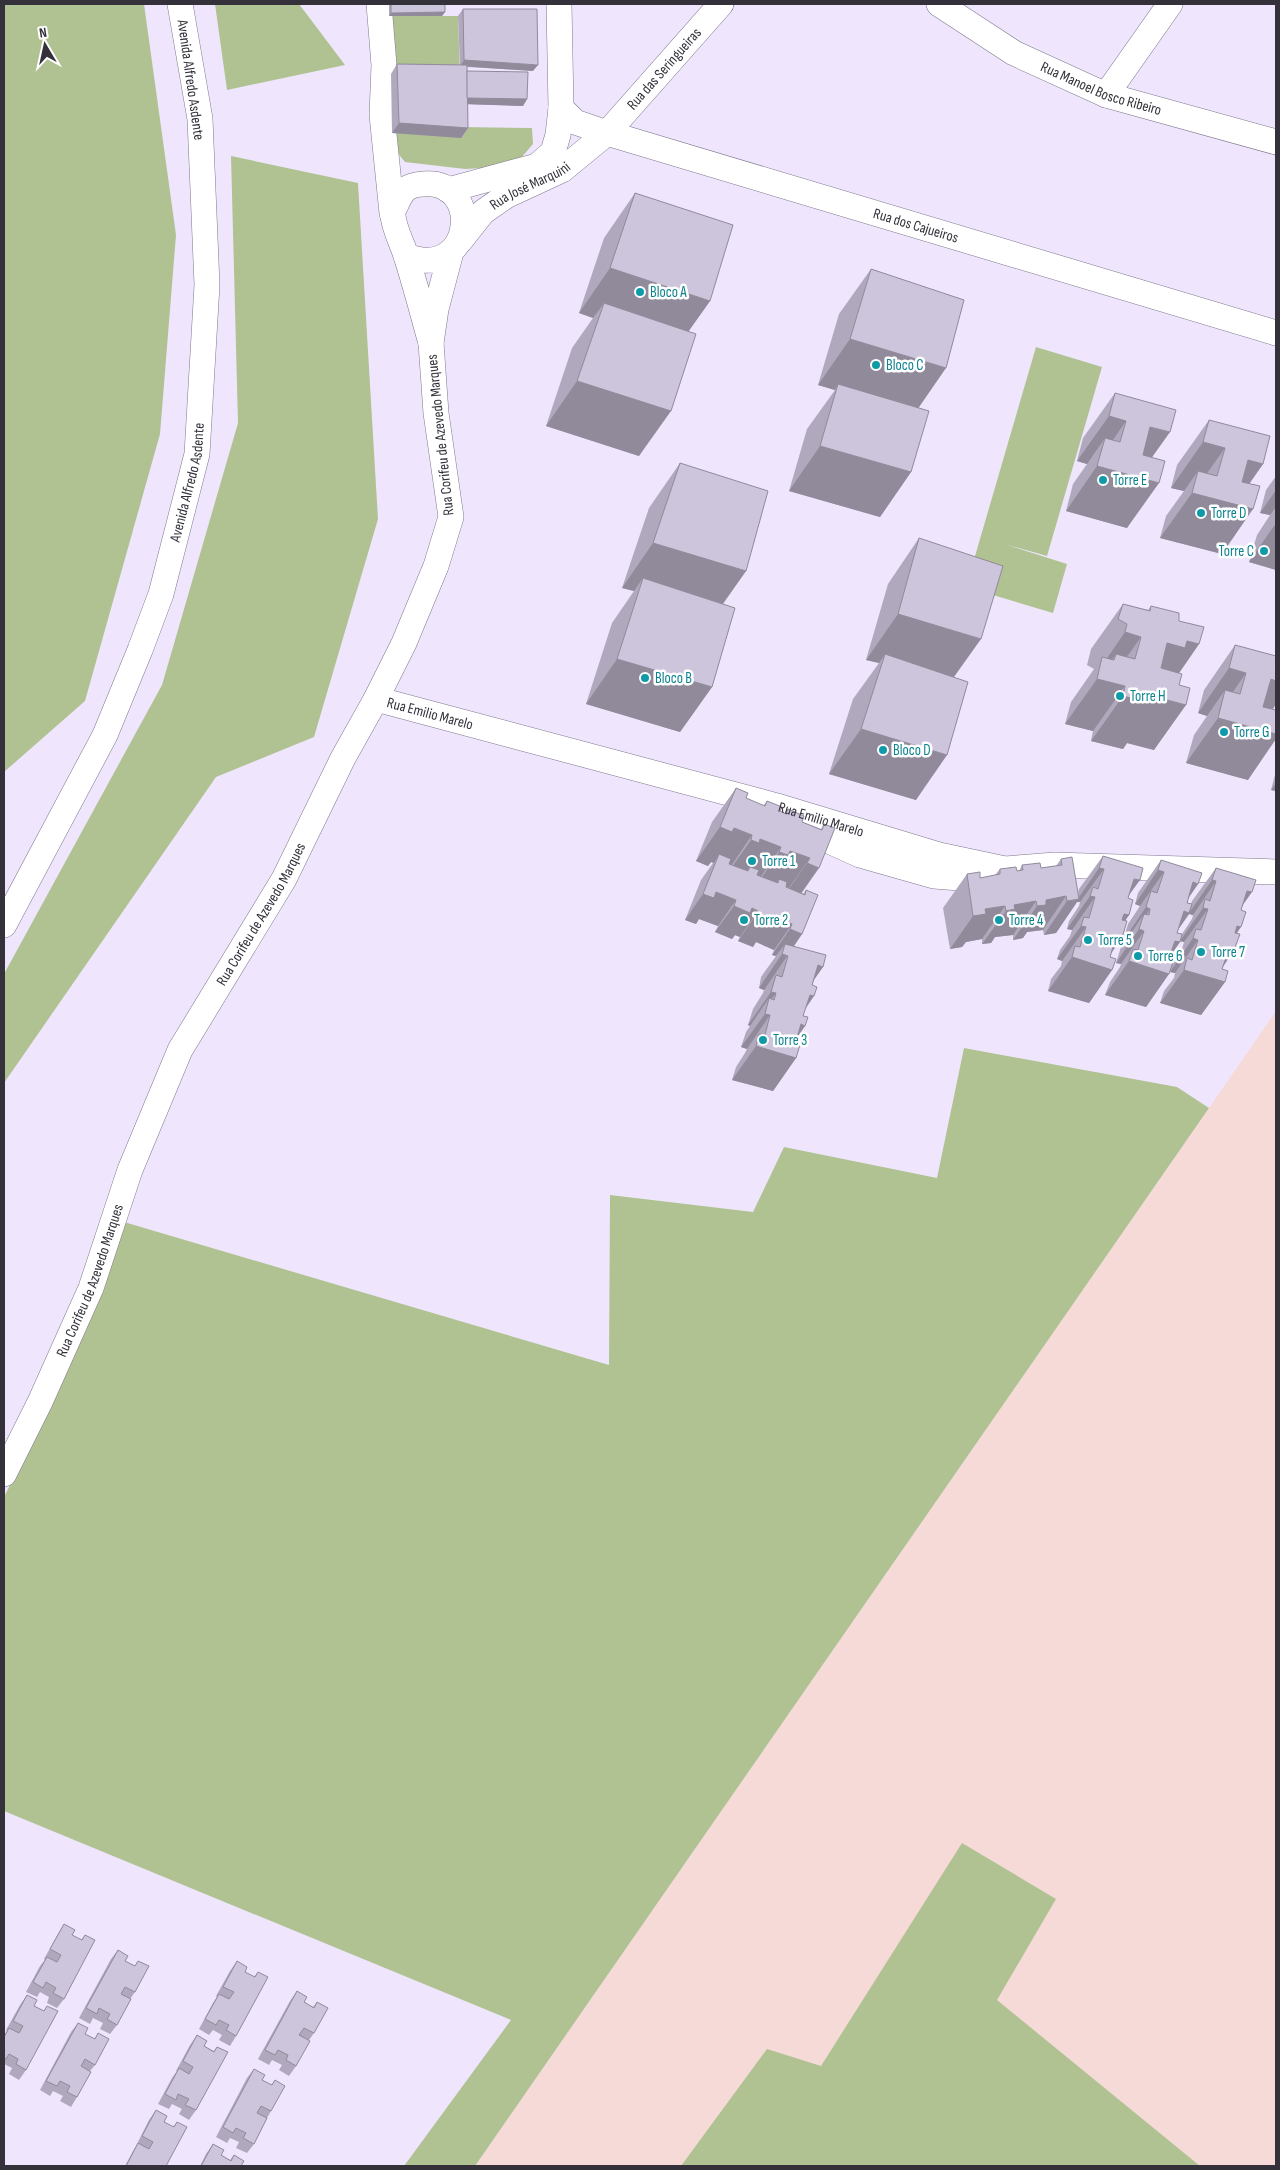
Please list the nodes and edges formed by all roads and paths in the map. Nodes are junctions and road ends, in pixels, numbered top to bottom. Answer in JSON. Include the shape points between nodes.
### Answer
{"nodes":[{"id":1,"x":180,"y":4,"type":"edge"},
{"id":2,"x":379,"y":4,"type":"edge"},
{"id":3,"x":559,"y":4,"type":"edge"},
{"id":4,"x":721,"y":4,"type":"edge"},
{"id":5,"x":1170,"y":4,"type":"edge"},
{"id":6,"x":948,"y":6,"type":"edge"},
{"id":7,"x":1106,"y":95,"type":"junction"},
{"id":8,"x":561,"y":108,"type":"junction"},
{"id":9,"x":607,"y":133,"type":"junction"},
{"id":10,"x":1276,"y":142,"type":"edge"},
{"id":11,"x":448,"y":190,"type":"junction"},
{"id":12,"x":392,"y":213,"type":"junction"},
{"id":13,"x":454,"y":248,"type":"junction"},
{"id":14,"x":406,"y":256,"type":"junction"},
{"id":15,"x":1276,"y":333,"type":"edge"},
{"id":16,"x":430,"y":343,"type":"junction"},
{"id":17,"x":376,"y":699,"type":"junction"},
{"id":18,"x":1276,"y":872,"type":"edge"},
{"id":19,"x":4,"y":924,"type":"edge"},
{"id":20,"x":4,"y":1474,"type":"edge"}],
"edges":[{"from":1,"to":19,"type":"street","name":"Avenida Alfredo Asdente","via":[[200,119],[207,284],[197,454],[160,594],[140,650],[105,735]]},
{"from":2,"to":12,"type":"street","via":[[384,65],[382,115]]},
{"from":3,"to":8,"type":"street","name":"Rua José Marquini"},
{"from":4,"to":9,"type":"street","name":"Rua das Seringueiras"},
{"from":5,"to":7,"type":"street"},
{"from":6,"to":7,"type":"street","name":"Rua Manoel Bosco Ribeiro","via":[[1014,52]]},
{"from":7,"to":10,"type":"street","name":"Rua Manoel Bosco Ribeiro"},
{"from":8,"to":9,"type":"street","name":"Rua dos Cajueiros","via":[[575,122]]},
{"from":8,"to":11,"type":"street","name":"Rua José Marquini","via":[[553,152],[537,166]]},
{"from":9,"to":13,"type":"street","name":"Rua José Marquini","via":[[562,170],[506,196],[483,212]]},
{"from":9,"to":15,"type":"street","name":"Rua dos Cajueiros"},
{"from":11,"to":12,"type":"street","via":[[425,183],[413,185],[402,190]]},
{"from":11,"to":13,"type":"street","via":[[456,198],[465,220],[463,232]]},
{"from":12,"to":14,"type":"street"},
{"from":13,"to":14,"type":"street","via":[[429,261]]},
{"from":13,"to":16,"type":"street","via":[[436,309]]},
{"from":14,"to":16,"type":"street"},
{"from":16,"to":17,"type":"street","name":"Rua Corifeu de Azevedo Marques","via":[[451,517],[436,566]]},
{"from":17,"to":18,"type":"street","name":"Rua Emilio Marelo","via":[[777,806],[864,844],[937,865],[1004,869],[1055,865]]},
{"from":17,"to":20,"type":"street","name":"Rua Corifeu de Azevedo Marques","via":[[343,758],[284,879],[180,1050],[130,1170],[91,1288]]}]}
